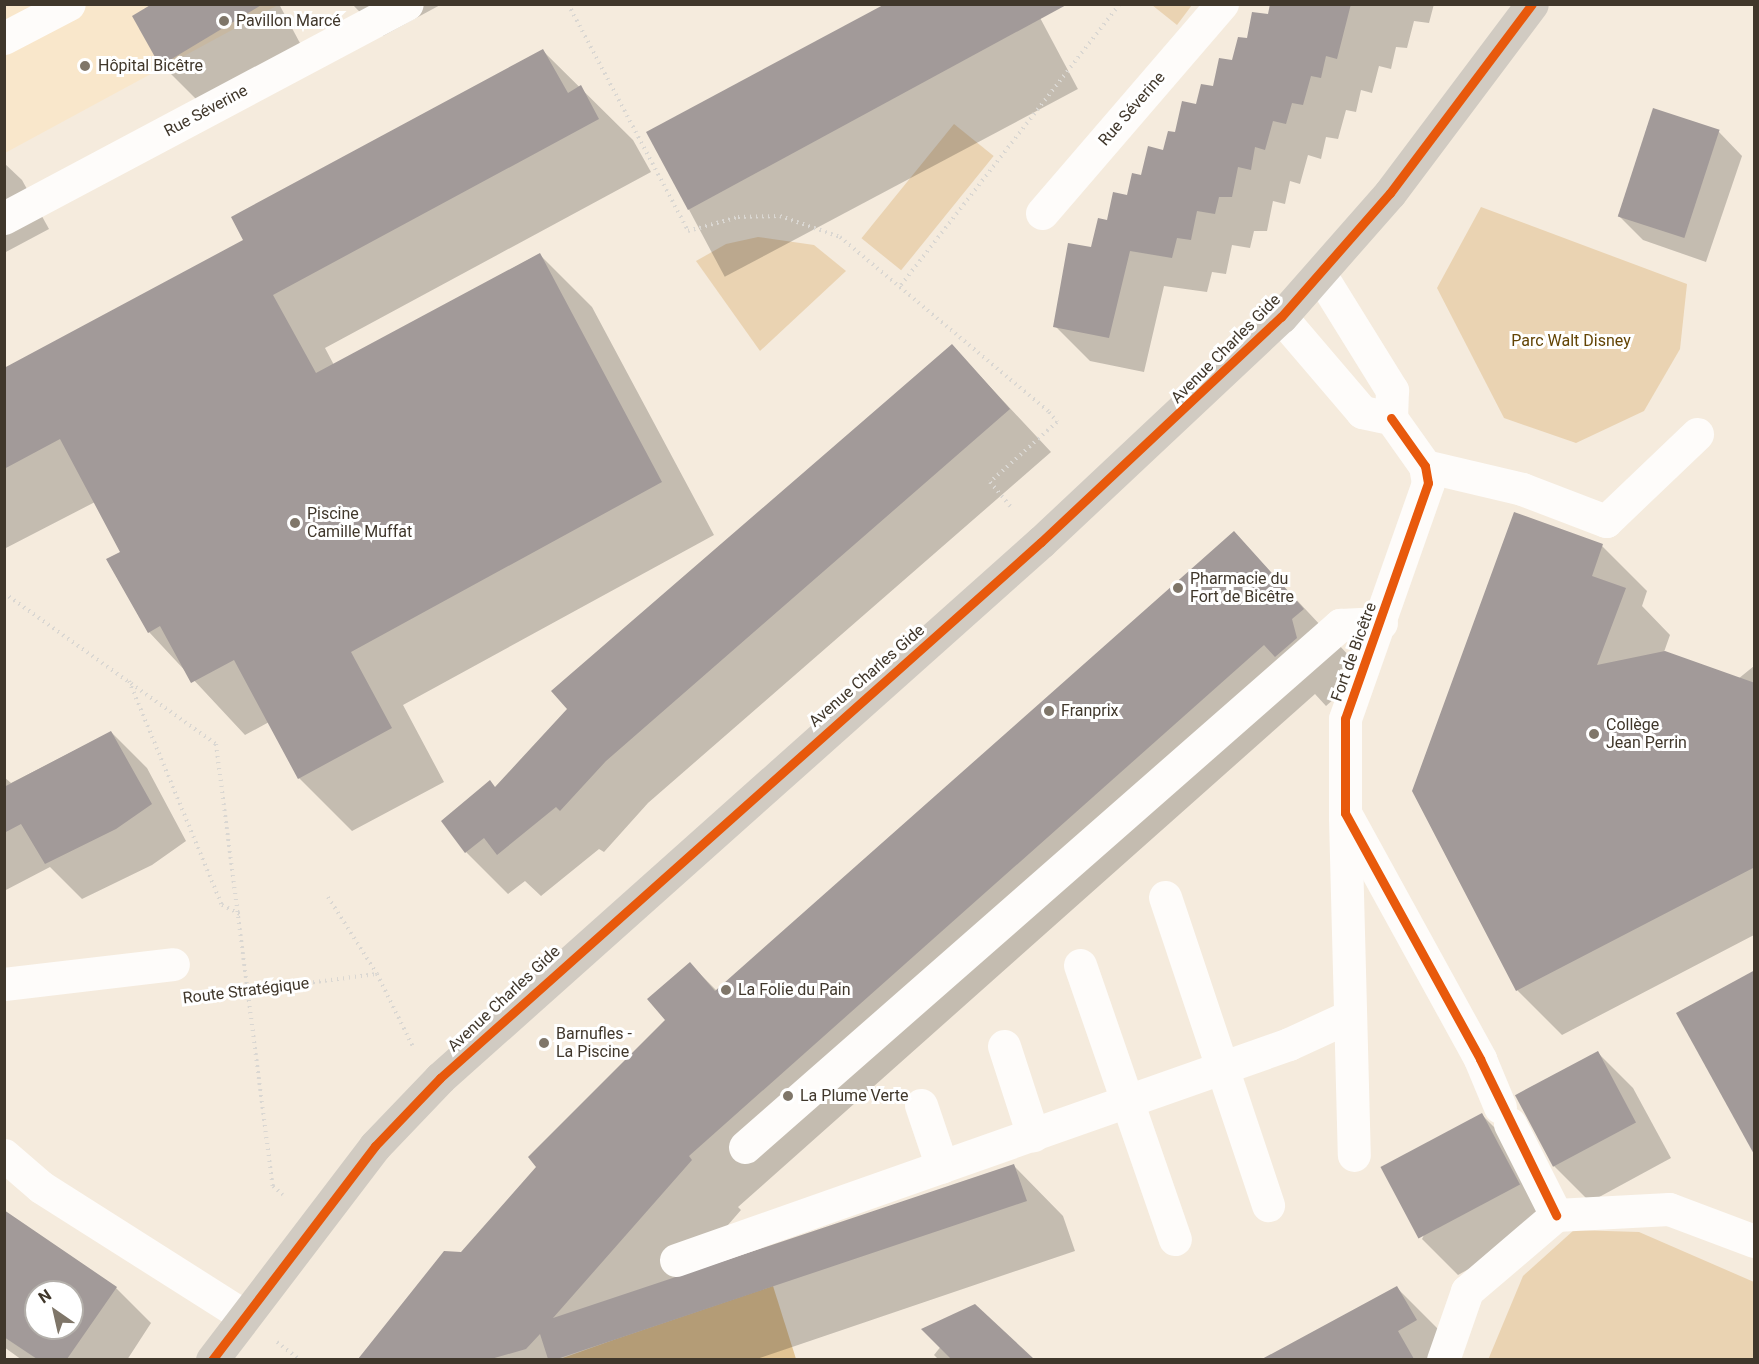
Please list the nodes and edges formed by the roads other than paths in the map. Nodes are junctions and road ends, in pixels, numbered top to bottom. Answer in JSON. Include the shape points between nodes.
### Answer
{"nodes":[{"id":1,"x":69,"y":4,"type":"edge"},
{"id":2,"x":407,"y":4,"type":"edge"},
{"id":3,"x":1222,"y":4,"type":"edge"},
{"id":4,"x":1532,"y":4,"type":"edge"},
{"id":5,"x":4,"y":38,"type":"edge"},
{"id":6,"x":1042,"y":213,"type":"dead end"},
{"id":7,"x":4,"y":218,"type":"edge"},
{"id":8,"x":1320,"y":274,"type":"junction"},
{"id":9,"x":1281,"y":317,"type":"junction"},
{"id":10,"x":1390,"y":418,"type":"junction"},
{"id":11,"x":1697,"y":434,"type":"dead end"},
{"id":12,"x":1425,"y":466,"type":"junction"},
{"id":13,"x":1381,"y":623,"type":"junction"},
{"id":14,"x":1345,"y":813,"type":"junction"},
{"id":15,"x":1165,"y":897,"type":"dead end"},
{"id":16,"x":173,"y":964,"type":"road end"},
{"id":17,"x":1080,"y":965,"type":"dead end"},
{"id":18,"x":4,"y":984,"type":"edge"},
{"id":19,"x":1350,"y":1016,"type":"junction"},
{"id":20,"x":1004,"y":1046,"type":"dead end"},
{"id":21,"x":1224,"y":1067,"type":"junction"},
{"id":22,"x":1128,"y":1101,"type":"junction"},
{"id":23,"x":921,"y":1105,"type":"dead end"},
{"id":24,"x":1033,"y":1135,"type":"junction"},
{"id":25,"x":745,"y":1147,"type":"dead end"},
{"id":26,"x":4,"y":1155,"type":"edge"},
{"id":27,"x":1354,"y":1155,"type":"dead end"},
{"id":28,"x":942,"y":1167,"type":"junction"},
{"id":29,"x":1268,"y":1205,"type":"dead end"},
{"id":30,"x":1556,"y":1215,"type":"junction"},
{"id":31,"x":1174,"y":1239,"type":"dead end"},
{"id":32,"x":1755,"y":1241,"type":"edge"},
{"id":33,"x":676,"y":1260,"type":"dead end"},
{"id":34,"x":244,"y":1316,"type":"junction"},
{"id":35,"x":212,"y":1359,"type":"edge"},
{"id":36,"x":1443,"y":1359,"type":"edge"}],
"edges":[{"from":1,"to":5,"type":"street"},
{"from":2,"to":7,"type":"street","name":"Rue Séverine"},
{"from":3,"to":6,"type":"street","name":"Rue Séverine"},
{"from":4,"to":8,"type":"main road","name":"Avenue Charles Gide","via":[[1424,150]]},
{"from":8,"to":9,"type":"main road","name":"Avenue Charles Gide"},
{"from":8,"to":10,"type":"street","via":[[1392,390]]},
{"from":9,"to":10,"type":"street","via":[[1362,412]]},
{"from":9,"to":34,"type":"main road","name":"Avenue Charles Gide","via":[[1041,542],[440,1078],[375,1146]]},
{"from":10,"to":12,"type":"street"},
{"from":11,"to":12,"type":"street","via":[[1606,521],[1522,489]]},
{"from":12,"to":13,"type":"street","name":"Fort de Bicêtre","via":[[1425,499]]},
{"from":13,"to":14,"type":"street","name":"Fort de Bicêtre","via":[[1345,719]]},
{"from":13,"to":25,"type":"street","via":[[1340,625]]},
{"from":14,"to":19,"type":"street"},
{"from":14,"to":30,"type":"street","name":"Fort de Bicêtre","via":[[1480,1059]]},
{"from":15,"to":21,"type":"street"},
{"from":16,"to":18,"type":"street"},
{"from":17,"to":22,"type":"street"},
{"from":19,"to":21,"type":"street"},
{"from":19,"to":27,"type":"street"},
{"from":20,"to":24,"type":"street"},
{"from":21,"to":22,"type":"street"},
{"from":21,"to":29,"type":"street"},
{"from":22,"to":24,"type":"street"},
{"from":22,"to":31,"type":"street"},
{"from":23,"to":28,"type":"street"},
{"from":24,"to":28,"type":"street"},
{"from":26,"to":34,"type":"street","via":[[41,1187]]},
{"from":28,"to":33,"type":"street"},
{"from":30,"to":32,"type":"street","via":[[1669,1209]]},
{"from":30,"to":36,"type":"street","via":[[1467,1291]]},
{"from":34,"to":35,"type":"main road","name":"Avenue Charles Gide"}]}
